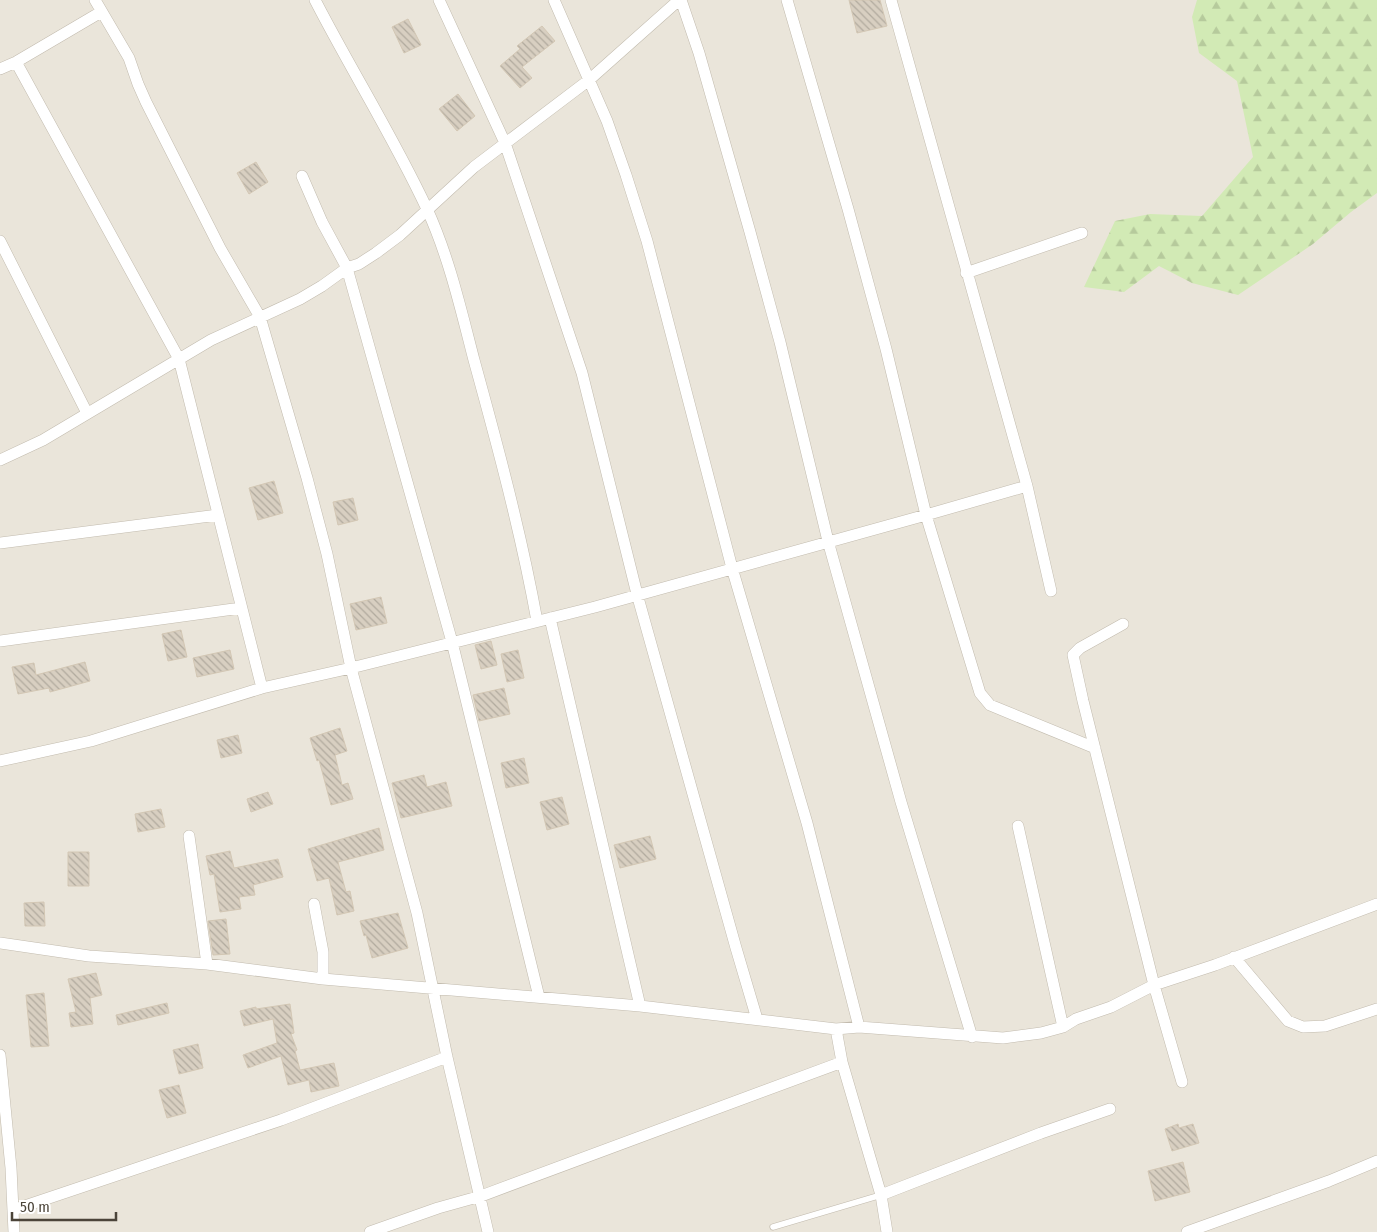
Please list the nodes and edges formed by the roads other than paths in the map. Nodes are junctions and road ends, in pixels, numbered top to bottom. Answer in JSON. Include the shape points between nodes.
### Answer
{"nodes":[{"id":1,"x":95,"y":0,"type":"edge"},
{"id":2,"x":315,"y":0,"type":"edge"},
{"id":3,"x":439,"y":0,"type":"edge"},
{"id":4,"x":554,"y":0,"type":"edge"},
{"id":5,"x":680,"y":0,"type":"edge"},
{"id":6,"x":787,"y":0,"type":"edge"},
{"id":7,"x":891,"y":0,"type":"edge"},
{"id":8,"x":102,"y":12,"type":"junction"},
{"id":9,"x":16,"y":62,"type":"junction"},
{"id":10,"x":0,"y":69,"type":"edge"},
{"id":11,"x":589,"y":80,"type":"junction"},
{"id":12,"x":505,"y":142,"type":"junction"},
{"id":13,"x":302,"y":176,"type":"dead end"},
{"id":14,"x":427,"y":209,"type":"junction"},
{"id":15,"x":1082,"y":233,"type":"dead end"},
{"id":16,"x":0,"y":241,"type":"edge"},
{"id":17,"x":347,"y":268,"type":"junction"},
{"id":18,"x":966,"y":273,"type":"junction"},
{"id":19,"x":260,"y":317,"type":"junction"},
{"id":20,"x":178,"y":359,"type":"junction"},
{"id":21,"x":87,"y":413,"type":"junction"},
{"id":22,"x":0,"y":460,"type":"edge"},
{"id":23,"x":1027,"y":486,"type":"junction"},
{"id":24,"x":218,"y":515,"type":"junction"},
{"id":25,"x":926,"y":515,"type":"junction"},
{"id":26,"x":828,"y":541,"type":"junction"},
{"id":27,"x":0,"y":544,"type":"edge"},
{"id":28,"x":732,"y":568,"type":"junction"},
{"id":29,"x":1051,"y":591,"type":"dead end"},
{"id":30,"x":637,"y":594,"type":"junction"},
{"id":31,"x":241,"y":608,"type":"junction"},
{"id":32,"x":550,"y":618,"type":"junction"},
{"id":33,"x":537,"y":621,"type":"junction"},
{"id":34,"x":1123,"y":624,"type":"dead end"},
{"id":35,"x":0,"y":641,"type":"edge"},
{"id":36,"x":452,"y":642,"type":"junction"},
{"id":37,"x":351,"y":668,"type":"junction"},
{"id":38,"x":262,"y":688,"type":"junction"},
{"id":39,"x":1095,"y":748,"type":"junction"},
{"id":40,"x":0,"y":761,"type":"edge"},
{"id":41,"x":1018,"y":826,"type":"dead end"},
{"id":42,"x":190,"y":836,"type":"dead end"},
{"id":43,"x":314,"y":904,"type":"dead end"},
{"id":44,"x":1377,"y":904,"type":"edge"},
{"id":45,"x":0,"y":943,"type":"edge"},
{"id":46,"x":1234,"y":958,"type":"junction"},
{"id":47,"x":207,"y":964,"type":"junction"},
{"id":48,"x":323,"y":979,"type":"junction"},
{"id":49,"x":1154,"y":985,"type":"junction"},
{"id":50,"x":432,"y":987,"type":"junction"},
{"id":51,"x":539,"y":997,"type":"junction"},
{"id":52,"x":640,"y":1006,"type":"junction"},
{"id":53,"x":1377,"y":1009,"type":"edge"},
{"id":54,"x":758,"y":1019,"type":"junction"},
{"id":55,"x":859,"y":1026,"type":"junction"},
{"id":56,"x":1063,"y":1027,"type":"junction"},
{"id":57,"x":836,"y":1029,"type":"junction"},
{"id":58,"x":972,"y":1037,"type":"junction"},
{"id":59,"x":0,"y":1055,"type":"edge"},
{"id":60,"x":447,"y":1057,"type":"junction"},
{"id":61,"x":842,"y":1062,"type":"junction"},
{"id":62,"x":1182,"y":1082,"type":"dead end"},
{"id":63,"x":1110,"y":1109,"type":"dead end"},
{"id":64,"x":1377,"y":1161,"type":"edge"},
{"id":65,"x":881,"y":1195,"type":"junction"},
{"id":66,"x":480,"y":1196,"type":"junction"},
{"id":67,"x":13,"y":1210,"type":"junction"},
{"id":68,"x":773,"y":1227,"type":"dead end"},
{"id":69,"x":1218,"y":1227,"type":"edge"},
{"id":70,"x":14,"y":1232,"type":"edge"},
{"id":71,"x":370,"y":1232,"type":"edge"},
{"id":72,"x":488,"y":1232,"type":"edge"},
{"id":73,"x":887,"y":1232,"type":"edge"},
{"id":74,"x":1187,"y":1232,"type":"edge"}],
"edges":[{"from":1,"to":8,"type":"street"},
{"from":2,"to":14,"type":"street"},
{"from":3,"to":12,"type":"street"},
{"from":4,"to":11,"type":"street"},
{"from":5,"to":11,"type":"street"},
{"from":5,"to":26,"type":"street","via":[[699,52],[777,333]]},
{"from":6,"to":25,"type":"street","via":[[848,208]]},
{"from":7,"to":18,"type":"street"},
{"from":8,"to":9,"type":"street"},
{"from":8,"to":19,"type":"street","via":[[129,58],[138,84],[220,248]]},
{"from":9,"to":10,"type":"street"},
{"from":9,"to":20,"type":"street"},
{"from":11,"to":12,"type":"street"},
{"from":11,"to":28,"type":"street","via":[[626,175],[646,241]]},
{"from":12,"to":14,"type":"street"},
{"from":12,"to":30,"type":"street","via":[[582,373]]},
{"from":13,"to":17,"type":"street"},
{"from":14,"to":17,"type":"street","via":[[376,253]]},
{"from":14,"to":33,"type":"street","via":[[453,283],[503,464]]},
{"from":15,"to":18,"type":"street"},
{"from":16,"to":21,"type":"street"},
{"from":17,"to":19,"type":"street","via":[[322,286]]},
{"from":17,"to":36,"type":"street"},
{"from":18,"to":23,"type":"street"},
{"from":19,"to":20,"type":"street"},
{"from":19,"to":37,"type":"street","via":[[327,554]]},
{"from":20,"to":21,"type":"street"},
{"from":20,"to":24,"type":"street"},
{"from":21,"to":22,"type":"street","via":[[43,440]]},
{"from":23,"to":25,"type":"street"},
{"from":23,"to":29,"type":"street"},
{"from":24,"to":27,"type":"street"},
{"from":24,"to":31,"type":"street"},
{"from":25,"to":26,"type":"street"},
{"from":25,"to":39,"type":"street","via":[[980,693],[990,705]]},
{"from":26,"to":28,"type":"street"},
{"from":26,"to":58,"type":"street","via":[[900,802]]},
{"from":28,"to":30,"type":"street"},
{"from":28,"to":55,"type":"street","via":[[807,823]]},
{"from":30,"to":32,"type":"street"},
{"from":30,"to":54,"type":"street"},
{"from":31,"to":35,"type":"street"},
{"from":31,"to":38,"type":"street"},
{"from":32,"to":33,"type":"street"},
{"from":32,"to":52,"type":"street"},
{"from":33,"to":36,"type":"street"},
{"from":34,"to":39,"type":"street","via":[[1080,648],[1074,656]]},
{"from":36,"to":37,"type":"street"},
{"from":36,"to":51,"type":"street"},
{"from":37,"to":38,"type":"street"},
{"from":37,"to":50,"type":"street","via":[[417,913]]},
{"from":38,"to":40,"type":"street","via":[[91,742]]},
{"from":39,"to":49,"type":"street"},
{"from":41,"to":56,"type":"street"},
{"from":42,"to":47,"type":"street"},
{"from":43,"to":48,"type":"street","via":[[323,952]]},
{"from":44,"to":46,"type":"street"},
{"from":45,"to":47,"type":"street","via":[[89,956]]},
{"from":46,"to":49,"type":"street"},
{"from":46,"to":53,"type":"street","via":[[1288,1022],[1303,1027],[1324,1026]]},
{"from":47,"to":48,"type":"street"},
{"from":48,"to":50,"type":"street"},
{"from":49,"to":56,"type":"street"},
{"from":49,"to":62,"type":"street"},
{"from":50,"to":51,"type":"street"},
{"from":50,"to":60,"type":"street"},
{"from":51,"to":52,"type":"street"},
{"from":52,"to":54,"type":"street"},
{"from":54,"to":57,"type":"street"},
{"from":55,"to":57,"type":"street"},
{"from":55,"to":58,"type":"street"},
{"from":56,"to":58,"type":"street","via":[[1002,1038]]},
{"from":57,"to":61,"type":"street"},
{"from":59,"to":67,"type":"street"},
{"from":60,"to":66,"type":"street"},
{"from":60,"to":67,"type":"street","via":[[281,1120]]},
{"from":61,"to":65,"type":"street"},
{"from":61,"to":66,"type":"street"},
{"from":63,"to":65,"type":"street"},
{"from":64,"to":69,"type":"street"},
{"from":65,"to":68,"type":"lane"},
{"from":65,"to":73,"type":"street"},
{"from":66,"to":71,"type":"street"},
{"from":66,"to":72,"type":"street"},
{"from":67,"to":70,"type":"street"},
{"from":69,"to":74,"type":"street"}]}
